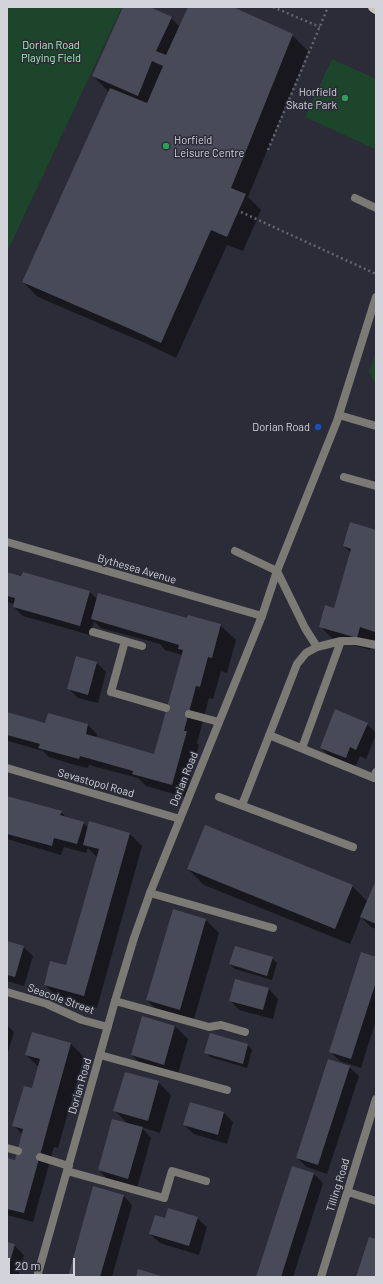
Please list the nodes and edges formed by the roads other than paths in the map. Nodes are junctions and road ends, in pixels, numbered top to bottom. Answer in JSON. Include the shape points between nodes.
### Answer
{"nodes":[{"id":1,"x":373,"y":7,"type":"edge"},
{"id":2,"x":376,"y":9,"type":"edge"},
{"id":3,"x":355,"y":198,"type":"dead end"},
{"id":4,"x":376,"y":208,"type":"edge"},
{"id":5,"x":376,"y":297,"type":"edge"},
{"id":6,"x":339,"y":415,"type":"junction"},
{"id":7,"x":376,"y":426,"type":"edge"},
{"id":8,"x":344,"y":477,"type":"dead end"},
{"id":9,"x":376,"y":486,"type":"edge"},
{"id":10,"x":7,"y":542,"type":"edge"},
{"id":11,"x":235,"y":551,"type":"dead end"},
{"id":12,"x":277,"y":571,"type":"junction"},
{"id":13,"x":262,"y":616,"type":"junction"},
{"id":14,"x":93,"y":632,"type":"dead end"},
{"id":15,"x":125,"y":641,"type":"junction"},
{"id":16,"x":341,"y":641,"type":"junction"},
{"id":17,"x":376,"y":645,"type":"edge"},
{"id":18,"x":142,"y":646,"type":"dead end"},
{"id":19,"x":317,"y":646,"type":"junction"},
{"id":20,"x":166,"y":708,"type":"dead end"},
{"id":21,"x":188,"y":714,"type":"dead end"},
{"id":22,"x":219,"y":722,"type":"junction"},
{"id":23,"x":269,"y":735,"type":"junction"},
{"id":24,"x":302,"y":748,"type":"junction"},
{"id":25,"x":7,"y":768,"type":"edge"},
{"id":26,"x":376,"y":772,"type":"edge"},
{"id":27,"x":219,"y":796,"type":"dead end"},
{"id":28,"x":242,"y":805,"type":"junction"},
{"id":29,"x":180,"y":819,"type":"junction"},
{"id":30,"x":353,"y":847,"type":"dead end"},
{"id":31,"x":150,"y":893,"type":"junction"},
{"id":32,"x":273,"y":928,"type":"dead end"},
{"id":33,"x":7,"y":992,"type":"edge"},
{"id":34,"x":115,"y":1000,"type":"junction"},
{"id":35,"x":108,"y":1027,"type":"junction"},
{"id":36,"x":245,"y":1032,"type":"dead end"},
{"id":37,"x":100,"y":1055,"type":"junction"},
{"id":38,"x":226,"y":1090,"type":"dead end"},
{"id":39,"x":376,"y":1099,"type":"edge"},
{"id":40,"x":7,"y":1148,"type":"edge"},
{"id":41,"x":18,"y":1151,"type":"dead end"},
{"id":42,"x":40,"y":1157,"type":"dead end"},
{"id":43,"x":68,"y":1168,"type":"junction"},
{"id":44,"x":206,"y":1181,"type":"dead end"},
{"id":45,"x":348,"y":1192,"type":"junction"},
{"id":46,"x":376,"y":1201,"type":"edge"},
{"id":47,"x":37,"y":1277,"type":"edge"},
{"id":48,"x":321,"y":1277,"type":"edge"}],
"edges":[{"from":1,"to":2,"type":"main road"},
{"from":3,"to":4,"type":"street"},
{"from":5,"to":6,"type":"street","name":"Dorian Road"},
{"from":6,"to":7,"type":"street"},
{"from":6,"to":12,"type":"street","name":"Dorian Road"},
{"from":8,"to":9,"type":"street"},
{"from":10,"to":13,"type":"street","name":"Bythesea Avenue"},
{"from":11,"to":12,"type":"street"},
{"from":12,"to":13,"type":"street","name":"Dorian Road"},
{"from":12,"to":19,"type":"street","via":[[305,628]]},
{"from":13,"to":22,"type":"street","name":"Dorian Road"},
{"from":14,"to":15,"type":"street"},
{"from":15,"to":18,"type":"street"},
{"from":15,"to":20,"type":"street","via":[[111,692]]},
{"from":16,"to":17,"type":"street"},
{"from":16,"to":19,"type":"street"},
{"from":16,"to":24,"type":"street"},
{"from":19,"to":23,"type":"street","via":[[306,653],[297,664]]},
{"from":21,"to":22,"type":"street"},
{"from":22,"to":29,"type":"street","name":"Dorian Road"},
{"from":23,"to":24,"type":"street"},
{"from":23,"to":28,"type":"street"},
{"from":24,"to":26,"type":"street","via":[[374,778]]},
{"from":25,"to":29,"type":"street","name":"Sevastopol Road"},
{"from":27,"to":28,"type":"street"},
{"from":28,"to":30,"type":"street"},
{"from":29,"to":31,"type":"street","name":"Dorian Road"},
{"from":31,"to":32,"type":"street"},
{"from":31,"to":34,"type":"street","name":"Dorian Road"},
{"from":33,"to":35,"type":"street","name":"Seacole Street","via":[[48,1004],[82,1020]]},
{"from":34,"to":35,"type":"street","name":"Dorian Road"},
{"from":34,"to":36,"type":"street","via":[[209,1027],[221,1025]]},
{"from":35,"to":37,"type":"street","name":"Dorian Road"},
{"from":37,"to":38,"type":"street"},
{"from":37,"to":43,"type":"street","name":"Dorian Road"},
{"from":39,"to":45,"type":"street","name":"Tilling Road"},
{"from":40,"to":41,"type":"street"},
{"from":42,"to":43,"type":"street"},
{"from":43,"to":44,"type":"street","via":[[164,1198],[172,1171]]},
{"from":43,"to":47,"type":"street","name":"Dorian Road"},
{"from":45,"to":46,"type":"street"},
{"from":45,"to":48,"type":"street","name":"Tilling Road"}]}
